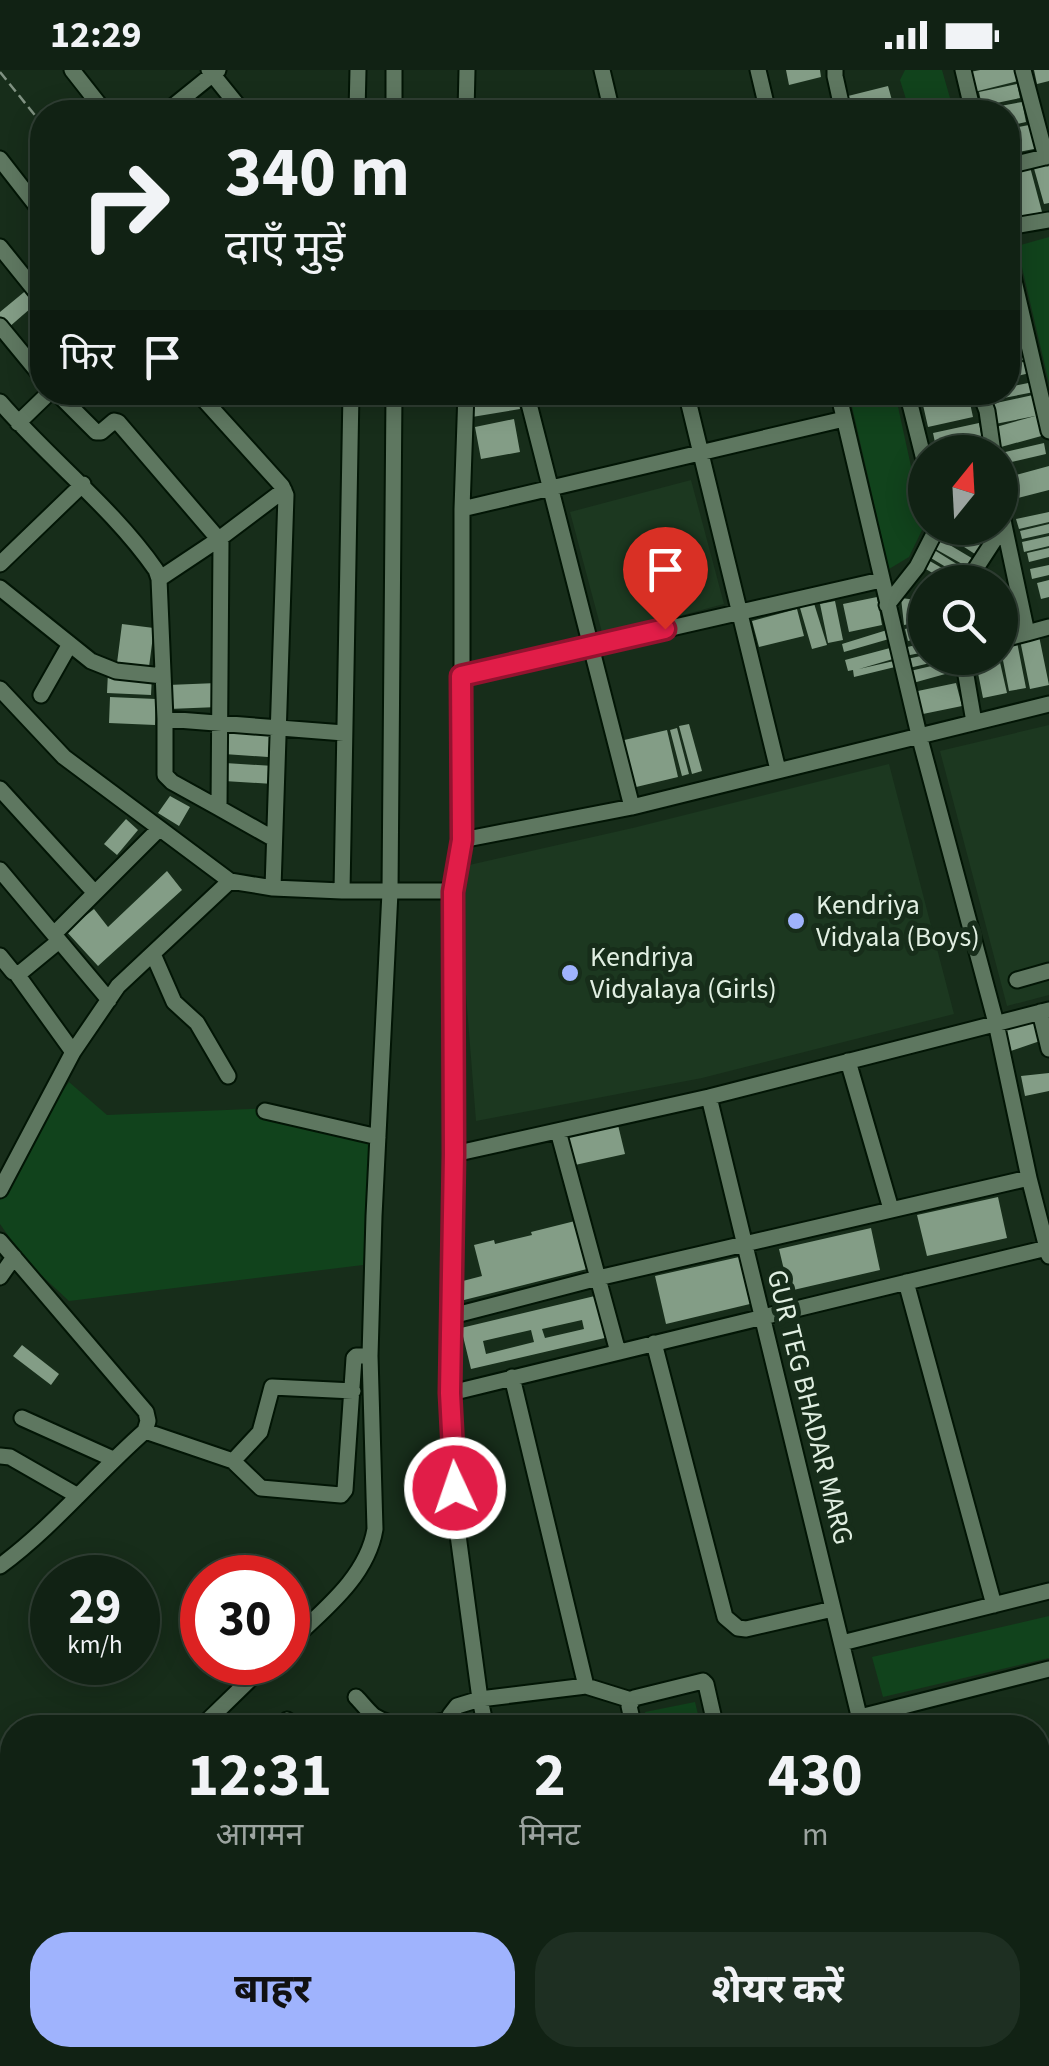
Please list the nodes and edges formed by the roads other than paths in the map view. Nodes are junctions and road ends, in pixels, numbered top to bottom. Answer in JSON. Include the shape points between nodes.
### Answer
{"nodes":[{"id":1,"x":72,"y":70,"type":"edge"},
{"id":2,"x":358,"y":70,"type":"edge"},
{"id":3,"x":394,"y":70,"type":"edge"},
{"id":4,"x":467,"y":70,"type":"edge"},
{"id":5,"x":602,"y":70,"type":"edge"},
{"id":6,"x":758,"y":70,"type":"edge"},
{"id":7,"x":963,"y":70,"type":"edge"},
{"id":8,"x":1023,"y":70,"type":"edge"},
{"id":9,"x":213,"y":72,"type":"edge"},
{"id":10,"x":834,"y":72,"type":"edge"},
{"id":11,"x":96,"y":100,"type":"edge"},
{"id":12,"x":180,"y":100,"type":"edge"},
{"id":13,"x":233,"y":100,"type":"edge"},
{"id":14,"x":357,"y":100,"type":"edge"},
{"id":15,"x":394,"y":100,"type":"edge"},
{"id":16,"x":466,"y":100,"type":"edge"},
{"id":17,"x":609,"y":100,"type":"edge"},
{"id":18,"x":766,"y":100,"type":"edge"},
{"id":19,"x":840,"y":100,"type":"edge"},
{"id":20,"x":970,"y":100,"type":"edge"},
{"id":21,"x":1047,"y":157,"type":"edge"},
{"id":22,"x":0,"y":159,"type":"edge"},
{"id":23,"x":1020,"y":163,"type":"edge"},
{"id":24,"x":30,"y":198,"type":"edge"},
{"id":25,"x":1049,"y":220,"type":"edge"},
{"id":26,"x":1020,"y":225,"type":"edge"},
{"id":27,"x":0,"y":246,"type":"edge"},
{"id":28,"x":30,"y":284,"type":"edge"},
{"id":29,"x":1020,"y":299,"type":"edge"},
{"id":30,"x":0,"y":326,"type":"edge"},
{"id":31,"x":30,"y":362,"type":"edge"},
{"id":32,"x":1044,"y":387,"type":"edge"},
{"id":33,"x":0,"y":402,"type":"edge"},
{"id":34,"x":38,"y":405,"type":"edge"},
{"id":35,"x":67,"y":405,"type":"edge"},
{"id":36,"x":209,"y":405,"type":"edge"},
{"id":37,"x":351,"y":405,"type":"edge"},
{"id":38,"x":394,"y":405,"type":"edge"},
{"id":39,"x":466,"y":405,"type":"edge"},
{"id":40,"x":529,"y":405,"type":"edge"},
{"id":41,"x":689,"y":405,"type":"edge"},
{"id":42,"x":841,"y":405,"type":"edge"},
{"id":43,"x":910,"y":405,"type":"edge"},
{"id":44,"x":985,"y":405,"type":"edge"},
{"id":45,"x":844,"y":419,"type":"junction"},
{"id":46,"x":18,"y":423,"type":"junction"},
{"id":47,"x":1049,"y":430,"type":"edge"},
{"id":48,"x":918,"y":435,"type":"edge"},
{"id":49,"x":990,"y":435,"type":"edge"},
{"id":50,"x":700,"y":452,"type":"junction"},
{"id":51,"x":82,"y":484,"type":"junction"},
{"id":52,"x":550,"y":486,"type":"junction"},
{"id":53,"x":284,"y":490,"type":"junction"},
{"id":54,"x":462,"y":509,"type":"junction"},
{"id":55,"x":218,"y":538,"type":"junction"},
{"id":56,"x":928,"y":545,"type":"edge"},
{"id":57,"x":1008,"y":545,"type":"edge"},
{"id":58,"x":0,"y":564,"type":"edge"},
{"id":59,"x":158,"y":579,"type":"junction"},
{"id":60,"x":881,"y":580,"type":"junction"},
{"id":61,"x":0,"y":588,"type":"edge"},
{"id":62,"x":887,"y":605,"type":"junction"},
{"id":63,"x":740,"y":612,"type":"junction"},
{"id":64,"x":1049,"y":628,"type":"edge"},
{"id":65,"x":1027,"y":633,"type":"junction"},
{"id":66,"x":1018,"y":635,"type":"edge"},
{"id":67,"x":70,"y":644,"type":"junction"},
{"id":68,"x":591,"y":646,"type":"junction"},
{"id":69,"x":967,"y":675,"type":"edge"},
{"id":70,"x":163,"y":676,"type":"junction"},
{"id":71,"x":461,"y":676,"type":"junction"},
{"id":72,"x":0,"y":689,"type":"edge"},
{"id":73,"x":41,"y":695,"type":"dead end"},
{"id":74,"x":1049,"y":704,"type":"edge"},
{"id":75,"x":165,"y":718,"type":"junction"},
{"id":76,"x":974,"y":722,"type":"junction"},
{"id":77,"x":220,"y":724,"type":"junction"},
{"id":78,"x":278,"y":729,"type":"junction"},
{"id":79,"x":344,"y":734,"type":"junction"},
{"id":80,"x":919,"y":735,"type":"junction"},
{"id":81,"x":778,"y":770,"type":"junction"},
{"id":82,"x":0,"y":790,"type":"edge"},
{"id":83,"x":632,"y":806,"type":"junction"},
{"id":84,"x":219,"y":808,"type":"junction"},
{"id":85,"x":158,"y":830,"type":"junction"},
{"id":86,"x":274,"y":839,"type":"junction"},
{"id":87,"x":462,"y":840,"type":"junction"},
{"id":88,"x":0,"y":870,"type":"edge"},
{"id":89,"x":230,"y":881,"type":"junction"},
{"id":90,"x":273,"y":888,"type":"junction"},
{"id":91,"x":342,"y":891,"type":"junction"},
{"id":92,"x":390,"y":892,"type":"junction"},
{"id":93,"x":453,"y":892,"type":"junction"},
{"id":94,"x":95,"y":894,"type":"junction"},
{"id":95,"x":56,"y":938,"type":"junction"},
{"id":96,"x":152,"y":954,"type":"junction"},
{"id":97,"x":5,"y":964,"type":"edge"},
{"id":98,"x":1049,"y":972,"type":"edge"},
{"id":99,"x":1017,"y":980,"type":"dead end"},
{"id":100,"x":109,"y":1000,"type":"junction"},
{"id":101,"x":1044,"y":1011,"type":"edge"},
{"id":102,"x":996,"y":1023,"type":"junction"},
{"id":103,"x":1049,"y":1048,"type":"edge"},
{"id":104,"x":73,"y":1052,"type":"junction"},
{"id":105,"x":848,"y":1061,"type":"junction"},
{"id":106,"x":228,"y":1076,"type":"dead end"},
{"id":107,"x":709,"y":1097,"type":"junction"},
{"id":108,"x":265,"y":1112,"type":"dead end"},
{"id":109,"x":558,"y":1131,"type":"junction"},
{"id":110,"x":378,"y":1137,"type":"junction"},
{"id":111,"x":454,"y":1154,"type":"junction"},
{"id":112,"x":1028,"y":1178,"type":"junction"},
{"id":113,"x":0,"y":1190,"type":"edge"},
{"id":114,"x":891,"y":1210,"type":"junction"},
{"id":115,"x":0,"y":1241,"type":"edge"},
{"id":116,"x":745,"y":1243,"type":"junction"},
{"id":117,"x":1048,"y":1252,"type":"edge"},
{"id":118,"x":14,"y":1257,"type":"junction"},
{"id":119,"x":0,"y":1277,"type":"edge"},
{"id":120,"x":598,"y":1278,"type":"junction"},
{"id":121,"x":906,"y":1282,"type":"junction"},
{"id":122,"x":452,"y":1316,"type":"junction"},
{"id":123,"x":762,"y":1317,"type":"junction"},
{"id":124,"x":654,"y":1344,"type":"junction"},
{"id":125,"x":618,"y":1352,"type":"junction"},
{"id":126,"x":370,"y":1356,"type":"junction"},
{"id":127,"x":512,"y":1377,"type":"junction"},
{"id":128,"x":353,"y":1390,"type":"junction"},
{"id":129,"x":450,"y":1393,"type":"junction"},
{"id":130,"x":22,"y":1418,"type":"dead end"},
{"id":131,"x":144,"y":1431,"type":"junction"},
{"id":132,"x":0,"y":1456,"type":"edge"},
{"id":133,"x":113,"y":1459,"type":"junction"},
{"id":134,"x":233,"y":1460,"type":"junction"},
{"id":135,"x":78,"y":1496,"type":"junction"},
{"id":136,"x":0,"y":1566,"type":"edge"},
{"id":137,"x":1049,"y":1591,"type":"edge"},
{"id":138,"x":994,"y":1605,"type":"junction"},
{"id":139,"x":834,"y":1609,"type":"junction"},
{"id":140,"x":310,"y":1623,"type":"edge"},
{"id":141,"x":842,"y":1643,"type":"junction"},
{"id":142,"x":1049,"y":1670,"type":"edge"},
{"id":143,"x":244,"y":1685,"type":"edge"},
{"id":144,"x":586,"y":1686,"type":"junction"},
{"id":145,"x":356,"y":1697,"type":"dead end"},
{"id":146,"x":480,"y":1699,"type":"junction"},
{"id":147,"x":631,"y":1700,"type":"junction"},
{"id":148,"x":213,"y":1715,"type":"edge"},
{"id":149,"x":373,"y":1715,"type":"edge"},
{"id":150,"x":451,"y":1715,"type":"edge"},
{"id":151,"x":483,"y":1715,"type":"edge"},
{"id":152,"x":630,"y":1715,"type":"edge"},
{"id":153,"x":713,"y":1715,"type":"edge"},
{"id":154,"x":859,"y":1715,"type":"edge"},
{"id":155,"x":886,"y":1715,"type":"edge"}],
"edges":[{"from":1,"to":11,"type":"street"},
{"from":2,"to":14,"type":"street"},
{"from":3,"to":15,"type":"street"},
{"from":4,"to":16,"type":"street"},
{"from":5,"to":17,"type":"street"},
{"from":6,"to":18,"type":"street"},
{"from":7,"to":20,"type":"street"},
{"from":8,"to":21,"type":"street"},
{"from":9,"to":12,"type":"street"},
{"from":9,"to":13,"type":"street"},
{"from":10,"to":19,"type":"street"},
{"from":21,"to":23,"type":"street"},
{"from":22,"to":24,"type":"street"},
{"from":25,"to":26,"type":"street"},
{"from":27,"to":28,"type":"street"},
{"from":29,"to":32,"type":"street"},
{"from":30,"to":31,"type":"street"},
{"from":32,"to":47,"type":"street"},
{"from":33,"to":46,"type":"street"},
{"from":34,"to":46,"type":"street"},
{"from":35,"to":55,"type":"street","via":[[96,432],[118,422]]},
{"from":36,"to":53,"type":"street"},
{"from":37,"to":79,"type":"street"},
{"from":38,"to":92,"type":"street"},
{"from":39,"to":54,"type":"street"},
{"from":40,"to":52,"type":"street"},
{"from":41,"to":50,"type":"street"},
{"from":42,"to":45,"type":"street"},
{"from":43,"to":48,"type":"street"},
{"from":44,"to":49,"type":"street"},
{"from":45,"to":50,"type":"street"},
{"from":45,"to":60,"type":"street"},
{"from":46,"to":51,"type":"street"},
{"from":50,"to":52,"type":"street"},
{"from":50,"to":63,"type":"street"},
{"from":51,"to":58,"type":"street"},
{"from":51,"to":59,"type":"street"},
{"from":52,"to":54,"type":"street"},
{"from":52,"to":68,"type":"street"},
{"from":53,"to":55,"type":"street"},
{"from":53,"to":78,"type":"street"},
{"from":54,"to":71,"type":"street"},
{"from":55,"to":59,"type":"street"},
{"from":55,"to":77,"type":"street"},
{"from":56,"to":62,"type":"street"},
{"from":57,"to":65,"type":"street"},
{"from":59,"to":70,"type":"street"},
{"from":60,"to":62,"type":"street"},
{"from":60,"to":63,"type":"street"},
{"from":61,"to":67,"type":"street"},
{"from":62,"to":80,"type":"street"},
{"from":63,"to":68,"type":"street"},
{"from":63,"to":81,"type":"street"},
{"from":64,"to":65,"type":"street"},
{"from":65,"to":66,"type":"street"},
{"from":67,"to":70,"type":"street","via":[[103,667]]},
{"from":67,"to":73,"type":"street"},
{"from":68,"to":71,"type":"street"},
{"from":68,"to":83,"type":"street"},
{"from":69,"to":76,"type":"street"},
{"from":70,"to":75,"type":"street"},
{"from":71,"to":87,"type":"street"},
{"from":72,"to":85,"type":"street","via":[[64,758]]},
{"from":74,"to":76,"type":"street"},
{"from":75,"to":77,"type":"street"},
{"from":75,"to":84,"type":"street","via":[[164,774]]},
{"from":76,"to":80,"type":"street"},
{"from":77,"to":78,"type":"street"},
{"from":77,"to":84,"type":"street"},
{"from":78,"to":79,"type":"street"},
{"from":78,"to":86,"type":"street"},
{"from":79,"to":91,"type":"street"},
{"from":80,"to":81,"type":"street"},
{"from":80,"to":102,"type":"street"},
{"from":81,"to":83,"type":"street"},
{"from":82,"to":94,"type":"street"},
{"from":83,"to":87,"type":"street"},
{"from":84,"to":86,"type":"street"},
{"from":85,"to":89,"type":"street"},
{"from":85,"to":94,"type":"street"},
{"from":86,"to":90,"type":"street"},
{"from":87,"to":93,"type":"street"},
{"from":88,"to":95,"type":"street"},
{"from":89,"to":90,"type":"street"},
{"from":89,"to":96,"type":"street"},
{"from":90,"to":91,"type":"street"},
{"from":91,"to":92,"type":"street"},
{"from":92,"to":93,"type":"street"},
{"from":92,"to":110,"type":"street"},
{"from":93,"to":111,"type":"street"},
{"from":94,"to":95,"type":"street"},
{"from":95,"to":97,"type":"street","via":[[25,970]]},
{"from":95,"to":100,"type":"street"},
{"from":96,"to":100,"type":"street"},
{"from":96,"to":106,"type":"street","via":[[174,1002],[197,1023]]},
{"from":97,"to":104,"type":"street"},
{"from":98,"to":99,"type":"street"},
{"from":100,"to":104,"type":"street"},
{"from":101,"to":102,"type":"street"},
{"from":101,"to":103,"type":"street"},
{"from":102,"to":105,"type":"street"},
{"from":102,"to":112,"type":"street"},
{"from":104,"to":113,"type":"street"},
{"from":105,"to":107,"type":"street"},
{"from":105,"to":114,"type":"street"},
{"from":107,"to":109,"type":"street"},
{"from":107,"to":116,"type":"street","name":"GUR TEG BHADAR MARG"},
{"from":108,"to":110,"type":"street"},
{"from":109,"to":111,"type":"street"},
{"from":109,"to":120,"type":"street"},
{"from":110,"to":126,"type":"street"},
{"from":111,"to":122,"type":"street"},
{"from":112,"to":114,"type":"street"},
{"from":112,"to":117,"type":"street"},
{"from":114,"to":116,"type":"street"},
{"from":115,"to":118,"type":"street"},
{"from":116,"to":120,"type":"street"},
{"from":116,"to":123,"type":"street","name":"GUR TEG BHADAR MARG"},
{"from":117,"to":121,"type":"street"},
{"from":118,"to":119,"type":"street"},
{"from":118,"to":131,"type":"street","via":[[146,1412]]},
{"from":120,"to":122,"type":"street"},
{"from":120,"to":125,"type":"street"},
{"from":121,"to":123,"type":"street"},
{"from":121,"to":138,"type":"street"},
{"from":122,"to":129,"type":"street"},
{"from":123,"to":124,"type":"street"},
{"from":123,"to":139,"type":"street","name":"GUR TEG BHADAR MARG"},
{"from":124,"to":125,"type":"street"},
{"from":124,"to":139,"type":"street","via":[[725,1617],[746,1629]]},
{"from":125,"to":127,"type":"street"},
{"from":126,"to":128,"type":"street","via":[[354,1358]]},
{"from":126,"to":140,"type":"street","via":[[372,1546],[341,1593]]},
{"from":127,"to":129,"type":"street"},
{"from":127,"to":144,"type":"street"},
{"from":128,"to":134,"type":"street","via":[[272,1387],[260,1432]]},
{"from":128,"to":134,"type":"street","via":[[341,1495],[262,1488]]},
{"from":129,"to":146,"type":"street","via":[[456,1520]]},
{"from":130,"to":133,"type":"street"},
{"from":131,"to":133,"type":"street"},
{"from":131,"to":134,"type":"street"},
{"from":132,"to":135,"type":"street"},
{"from":133,"to":135,"type":"street"},
{"from":135,"to":136,"type":"street"},
{"from":137,"to":138,"type":"street"},
{"from":138,"to":141,"type":"street"},
{"from":139,"to":141,"type":"street","name":"GUR TEG BHADAR MARG"},
{"from":141,"to":154,"type":"street","name":"GUR TEG BHADAR MARG"},
{"from":142,"to":155,"type":"street"},
{"from":143,"to":148,"type":"street"},
{"from":144,"to":146,"type":"street"},
{"from":144,"to":147,"type":"street"},
{"from":145,"to":149,"type":"street"},
{"from":146,"to":150,"type":"street"},
{"from":146,"to":151,"type":"street"},
{"from":147,"to":152,"type":"street"},
{"from":147,"to":153,"type":"street","via":[[704,1682]]}]}
